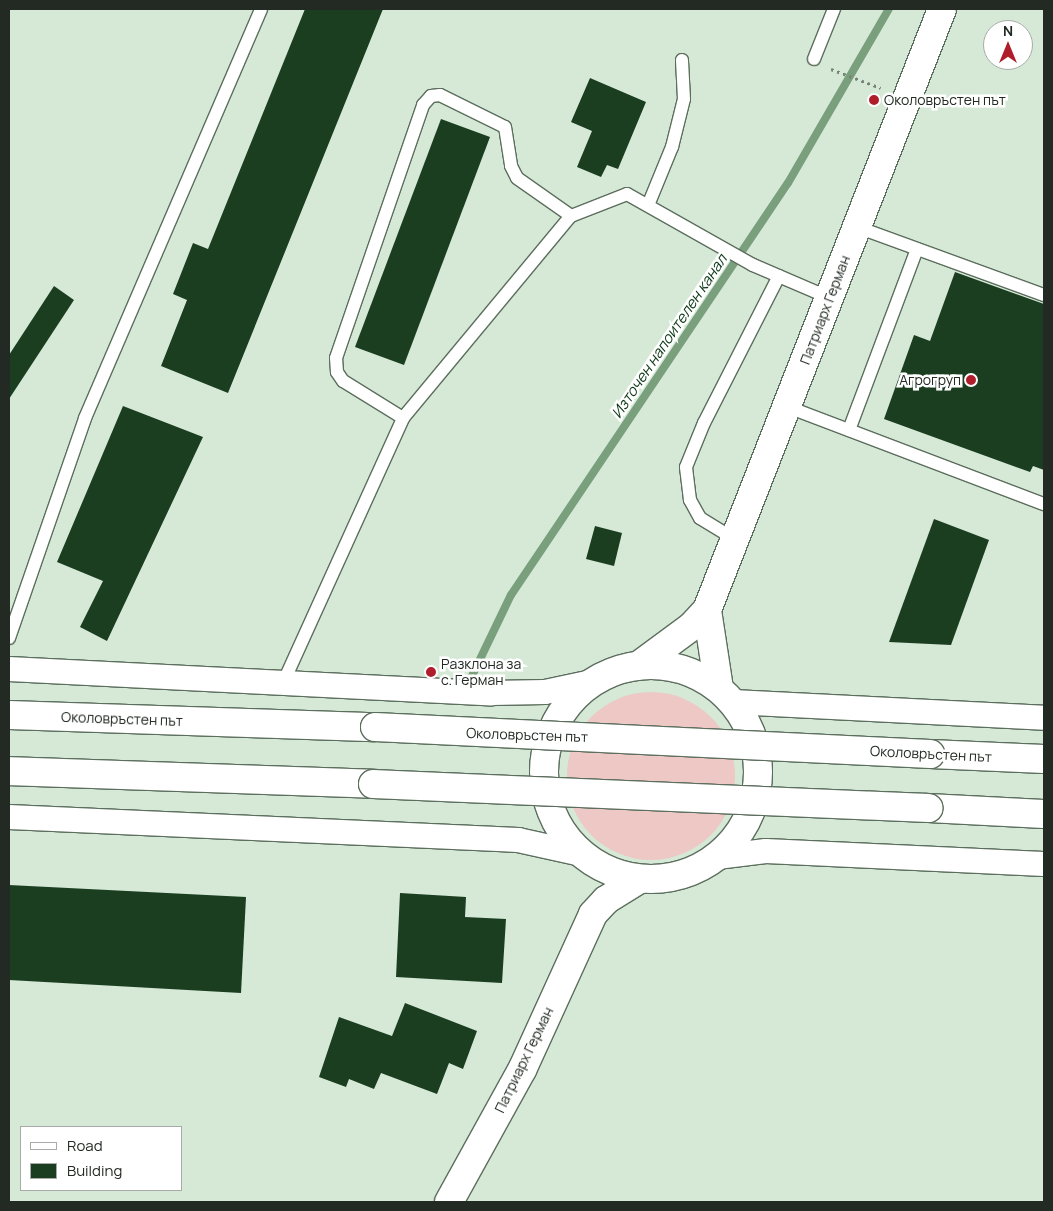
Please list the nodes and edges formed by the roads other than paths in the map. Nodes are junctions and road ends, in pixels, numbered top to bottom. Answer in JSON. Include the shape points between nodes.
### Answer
{"nodes":[{"id":1,"x":261,"y":9,"type":"edge"},
{"id":2,"x":834,"y":9,"type":"edge"},
{"id":3,"x":942,"y":9,"type":"edge"},
{"id":4,"x":814,"y":59,"type":"dead end"},
{"id":5,"x":682,"y":60,"type":"dead end"},
{"id":6,"x":648,"y":203,"type":"junction"},
{"id":7,"x":571,"y":216,"type":"junction"},
{"id":8,"x":857,"y":227,"type":"junction"},
{"id":9,"x":917,"y":249,"type":"junction"},
{"id":10,"x":780,"y":276,"type":"junction"},
{"id":11,"x":1044,"y":295,"type":"edge"},
{"id":12,"x":830,"y":298,"type":"junction"},
{"id":13,"x":788,"y":407,"type":"junction"},
{"id":14,"x":403,"y":418,"type":"junction"},
{"id":15,"x":849,"y":430,"type":"junction"},
{"id":16,"x":1044,"y":504,"type":"edge"},
{"id":17,"x":736,"y":540,"type":"junction"},
{"id":18,"x":707,"y":610,"type":"junction"},
{"id":19,"x":9,"y":638,"type":"edge"},
{"id":20,"x":638,"y":666,"type":"junction"},
{"id":21,"x":9,"y":669,"type":"edge"},
{"id":22,"x":592,"y":682,"type":"junction"},
{"id":23,"x":283,"y":684,"type":"junction"},
{"id":24,"x":726,"y":695,"type":"junction"},
{"id":25,"x":9,"y":715,"type":"edge"},
{"id":26,"x":1044,"y":718,"type":"edge"},
{"id":27,"x":1044,"y":759,"type":"edge"},
{"id":28,"x":9,"y":771,"type":"edge"},
{"id":29,"x":1044,"y":814,"type":"edge"},
{"id":30,"x":9,"y":817,"type":"edge"},
{"id":31,"x":584,"y":857,"type":"junction"},
{"id":32,"x":717,"y":857,"type":"junction"},
{"id":33,"x":1044,"y":864,"type":"edge"},
{"id":34,"x":640,"y":879,"type":"junction"},
{"id":35,"x":593,"y":914,"type":"junction"},
{"id":36,"x":449,"y":1202,"type":"edge"}],
"edges":[{"from":1,"to":19,"type":"lane","via":[[86,418]]},
{"from":2,"to":4,"type":"lane"},
{"from":3,"to":8,"type":"main road","name":"Патриарх Герман"},
{"from":5,"to":6,"type":"lane","via":[[684,99],[672,147]]},
{"from":6,"to":7,"type":"lane","via":[[627,194]]},
{"from":6,"to":10,"type":"lane","via":[[753,265]]},
{"from":7,"to":14,"type":"lane"},
{"from":7,"to":14,"type":"lane","via":[[517,178],[511,166],[505,127],[440,95],[431,96],[423,105],[336,358],[337,372],[343,381]]},
{"from":8,"to":9,"type":"lane"},
{"from":8,"to":12,"type":"main road","name":"Патриарх Герман"},
{"from":9,"to":11,"type":"lane"},
{"from":9,"to":15,"type":"lane"},
{"from":10,"to":12,"type":"lane"},
{"from":10,"to":17,"type":"lane","via":[[704,423],[686,466],[690,500],[700,518]]},
{"from":12,"to":13,"type":"main road","name":"Патриарх Герман"},
{"from":13,"to":15,"type":"lane"},
{"from":13,"to":17,"type":"main road","name":"Патриарх Герман"},
{"from":14,"to":23,"type":"lane"},
{"from":15,"to":16,"type":"lane"},
{"from":17,"to":18,"type":"main road","name":"Патриарх Герман"},
{"from":18,"to":20,"type":"main road","via":[[692,626]]},
{"from":18,"to":24,"type":"main road"},
{"from":20,"to":22,"type":"main road"},
{"from":20,"to":24,"type":"main road","via":[[673,667]]},
{"from":21,"to":23,"type":"street"},
{"from":22,"to":23,"type":"street","via":[[545,692],[491,693]]},
{"from":22,"to":31,"type":"main road","via":[[569,702],[559,716],[543,763],[547,804],[558,828]]},
{"from":24,"to":26,"type":"street"},
{"from":24,"to":32,"type":"main road","via":[[746,721],[755,745],[758,776],[750,813],[740,832]]},
{"from":25,"to":27,"type":"main road","name":"Околовръстен път","bridge":true,"via":[[375,727]]},
{"from":28,"to":29,"type":"main road","bridge":true},
{"from":30,"to":31,"type":"street","via":[[518,840]]},
{"from":31,"to":34,"type":"main road","via":[[614,873]]},
{"from":31,"to":35,"type":"main road","name":"Патриарх Герман","via":[[593,874]]},
{"from":32,"to":33,"type":"street","via":[[766,851]]},
{"from":32,"to":34,"type":"main road","via":[[680,876]]},
{"from":34,"to":35,"type":"main road","name":"Патриарх Герман","via":[[606,900]]},
{"from":35,"to":36,"type":"main road","name":"Патриарх Герман","via":[[522,1070]]}]}
